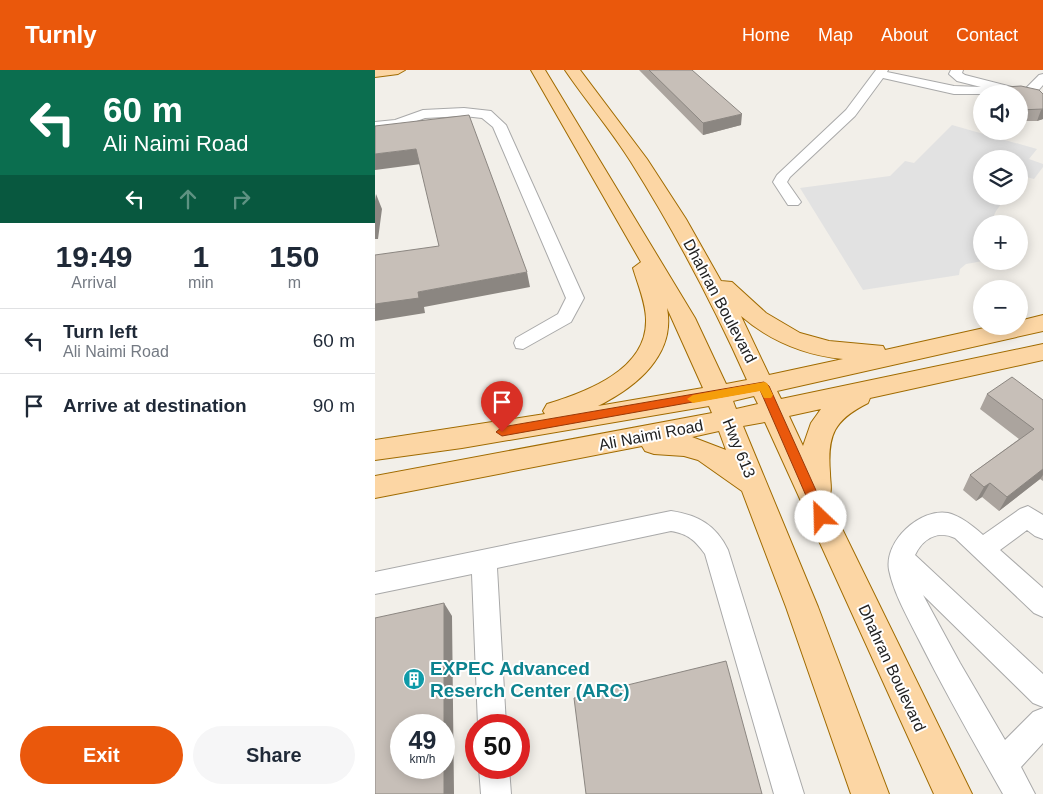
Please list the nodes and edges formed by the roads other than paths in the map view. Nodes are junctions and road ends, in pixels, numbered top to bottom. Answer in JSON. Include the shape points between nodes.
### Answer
{"nodes":[{"id":1,"x":398,"y":70,"type":"edge"},
{"id":2,"x":957,"y":70,"type":"edge"},
{"id":3,"x":881,"y":72,"type":"edge"},
{"id":4,"x":375,"y":73,"type":"edge"},
{"id":5,"x":576,"y":73,"type":"edge"},
{"id":6,"x":537,"y":74,"type":"edge"},
{"id":7,"x":1043,"y":78,"type":"edge"},
{"id":8,"x":988,"y":85,"type":"edge"},
{"id":9,"x":973,"y":91,"type":"edge"},
{"id":10,"x":1028,"y":94,"type":"edge"},
{"id":11,"x":375,"y":126,"type":"edge"},
{"id":12,"x":793,"y":202,"type":"dead end"},
{"id":13,"x":638,"y":244,"type":"junction"},
{"id":14,"x":702,"y":263,"type":"junction"},
{"id":15,"x":1043,"y":323,"type":"edge"},
{"id":16,"x":523,"y":343,"type":"dead end"},
{"id":17,"x":923,"y":351,"type":"junction"},
{"id":18,"x":1043,"y":352,"type":"edge"},
{"id":19,"x":889,"y":384,"type":"junction"},
{"id":20,"x":718,"y":395,"type":"junction"},
{"id":21,"x":769,"y":398,"type":"junction"},
{"id":22,"x":728,"y":420,"type":"junction"},
{"id":23,"x":463,"y":438,"type":"junction"},
{"id":24,"x":585,"y":448,"type":"junction"},
{"id":25,"x":375,"y":450,"type":"edge"},
{"id":26,"x":754,"y":485,"type":"junction"},
{"id":27,"x":375,"y":487,"type":"edge"},
{"id":28,"x":821,"y":517,"type":"junction"},
{"id":29,"x":1043,"y":529,"type":"edge"},
{"id":30,"x":982,"y":549,"type":"junction"},
{"id":31,"x":903,"y":559,"type":"junction"},
{"id":32,"x":484,"y":560,"type":"junction"},
{"id":33,"x":375,"y":582,"type":"edge"},
{"id":34,"x":1043,"y":604,"type":"edge"},
{"id":35,"x":1043,"y":693,"type":"edge"},
{"id":36,"x":491,"y":714,"type":"edge"},
{"id":37,"x":1043,"y":722,"type":"edge"},
{"id":38,"x":1003,"y":764,"type":"junction"},
{"id":39,"x":495,"y":779,"type":"edge"},
{"id":40,"x":496,"y":794,"type":"edge"},
{"id":41,"x":789,"y":794,"type":"edge"},
{"id":42,"x":870,"y":794,"type":"edge"},
{"id":43,"x":953,"y":794,"type":"edge"},
{"id":44,"x":1021,"y":794,"type":"edge"}],
"edges":[{"from":1,"to":4,"type":"main road"},
{"from":2,"to":8,"type":"lane","via":[[955,74],[961,78]]},
{"from":3,"to":9,"type":"lane","via":[[947,90]]},
{"from":3,"to":12,"type":"lane","via":[[872,88],[848,114],[784,175],[780,182]]},
{"from":5,"to":14,"type":"main road","name":"Dhahran Boulevard","via":[[638,159]]},
{"from":6,"to":13,"type":"main road","name":"Hwy 613"},
{"from":7,"to":10,"type":"lane"},
{"from":11,"to":16,"type":"lane","via":[[397,124],[423,114],[464,112],[486,114],[499,125],[575,298],[565,318]]},
{"from":13,"to":20,"type":"main road","name":"Hwy 613","via":[[684,318]]},
{"from":13,"to":23,"type":"main road","via":[[657,329],[652,346],[641,363],[606,390],[577,405]]},
{"from":14,"to":17,"type":"main road","via":[[753,315],[778,333],[801,343],[856,352]]},
{"from":14,"to":21,"type":"main road","name":"Dhahran Boulevard"},
{"from":15,"to":17,"type":"main road","name":"Ali Naimi Road"},
{"from":17,"to":21,"type":"main road","name":"Ali Naimi Road"},
{"from":18,"to":19,"type":"main road","name":"Ali Naimi Road"},
{"from":19,"to":21,"type":"main road","name":"Ali Naimi Road"},
{"from":19,"to":28,"type":"main road","via":[[845,402],[824,424],[814,458]]},
{"from":20,"to":21,"type":"main road","name":"Ali Naimi Road"},
{"from":20,"to":22,"type":"main road","name":"Hwy 613"},
{"from":20,"to":23,"type":"main road","name":"Ali Naimi Road"},
{"from":21,"to":22,"type":"main road","name":"Ali Naimi Road"},
{"from":21,"to":28,"type":"main road","name":"Dhahran Boulevard"},
{"from":22,"to":24,"type":"main road","name":"Ali Naimi Road"},
{"from":22,"to":26,"type":"main road","name":"Hwy 613"},
{"from":23,"to":25,"type":"main road","name":"Ali Naimi Road"},
{"from":24,"to":26,"type":"main road","via":[[660,443],[699,447],[723,460]]},
{"from":24,"to":27,"type":"main road","name":"Ali Naimi Road"},
{"from":26,"to":42,"type":"main road","name":"Hwy 613"},
{"from":28,"to":43,"type":"main road","name":"Dhahran Boulevard"},
{"from":29,"to":30,"type":"lane","via":[[1028,516]]},
{"from":30,"to":31,"type":"lane","via":[[963,531],[947,523],[933,524],[904,548]]},
{"from":30,"to":34,"type":"lane"},
{"from":31,"to":35,"type":"lane"},
{"from":31,"to":38,"type":"lane","via":[[901,568],[912,599]]},
{"from":32,"to":33,"type":"lane"},
{"from":32,"to":36,"type":"lane"},
{"from":32,"to":41,"type":"lane","via":[[671,521],[693,524],[703,531],[716,550]]},
{"from":37,"to":38,"type":"lane"},
{"from":38,"to":44,"type":"lane"},
{"from":39,"to":40,"type":"lane"}]}
